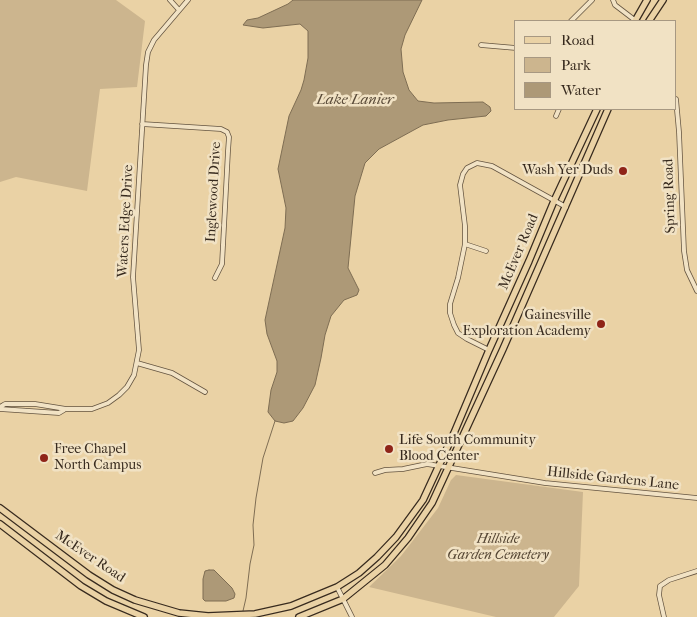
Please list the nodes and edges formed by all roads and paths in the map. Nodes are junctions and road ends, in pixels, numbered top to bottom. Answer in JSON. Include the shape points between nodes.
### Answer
{"nodes":[{"id":1,"x":170,"y":0,"type":"edge"},
{"id":2,"x":188,"y":0,"type":"edge"},
{"id":3,"x":592,"y":0,"type":"edge"},
{"id":4,"x":613,"y":0,"type":"edge"},
{"id":5,"x":647,"y":0,"type":"edge"},
{"id":6,"x":663,"y":0,"type":"edge"},
{"id":7,"x":179,"y":10,"type":"junction"},
{"id":8,"x":572,"y":20,"type":"edge"},
{"id":9,"x":634,"y":20,"type":"edge"},
{"id":10,"x":636,"y":20,"type":"edge"},
{"id":11,"x":650,"y":20,"type":"edge"},
{"id":12,"x":481,"y":45,"type":"dead end"},
{"id":13,"x":514,"y":48,"type":"edge"},
{"id":14,"x":559,"y":110,"type":"edge"},
{"id":15,"x":597,"y":110,"type":"edge"},
{"id":16,"x":608,"y":110,"type":"edge"},
{"id":17,"x":677,"y":110,"type":"edge"},
{"id":18,"x":556,"y":116,"type":"dead end"},
{"id":19,"x":142,"y":124,"type":"junction"},
{"id":20,"x":554,"y":201,"type":"junction"},
{"id":21,"x":566,"y":207,"type":"junction"},
{"id":22,"x":465,"y":244,"type":"junction"},
{"id":23,"x":486,"y":251,"type":"dead end"},
{"id":24,"x":215,"y":278,"type":"dead end"},
{"id":25,"x":697,"y":291,"type":"edge"},
{"id":26,"x":489,"y":350,"type":"junction"},
{"id":27,"x":137,"y":363,"type":"junction"},
{"id":28,"x":206,"y":392,"type":"dead end"},
{"id":29,"x":0,"y":408,"type":"edge"},
{"id":30,"x":66,"y":410,"type":"junction"},
{"id":31,"x":438,"y":465,"type":"junction"},
{"id":32,"x":448,"y":467,"type":"junction"},
{"id":33,"x":375,"y":474,"type":"dead end"},
{"id":34,"x":697,"y":498,"type":"edge"},
{"id":35,"x":0,"y":508,"type":"edge"},
{"id":36,"x":0,"y":524,"type":"edge"},
{"id":37,"x":697,"y":571,"type":"edge"},
{"id":38,"x":337,"y":587,"type":"junction"},
{"id":39,"x":343,"y":599,"type":"junction"},
{"id":40,"x":144,"y":617,"type":"edge"},
{"id":41,"x":299,"y":617,"type":"edge"},
{"id":42,"x":352,"y":617,"type":"edge"},
{"id":43,"x":664,"y":617,"type":"edge"}],
"edges":[{"from":1,"to":7,"type":"street"},
{"from":2,"to":7,"type":"street","name":"Waters Edge Drive"},
{"from":3,"to":8,"type":"street"},
{"from":4,"to":9,"type":"street"},
{"from":5,"to":10,"type":"main road"},
{"from":6,"to":11,"type":"main road"},
{"from":7,"to":19,"type":"street","name":"Waters Edge Drive","via":[[148,52]]},
{"from":12,"to":13,"type":"street"},
{"from":14,"to":18,"type":"street"},
{"from":15,"to":20,"type":"main road","name":"McEver Road"},
{"from":16,"to":21,"type":"main road","name":"McEver Road"},
{"from":17,"to":25,"type":"street","name":"Spring Road","via":[[684,251],[687,270]]},
{"from":19,"to":24,"type":"street","name":"Inglewood Drive","via":[[221,128],[227,132],[222,264]]},
{"from":19,"to":27,"type":"street","name":"Waters Edge Drive","via":[[133,277],[139,350]]},
{"from":20,"to":21,"type":"street"},
{"from":20,"to":22,"type":"street","via":[[492,166],[472,165],[463,174],[460,185]]},
{"from":20,"to":26,"type":"main road","name":"McEver Road"},
{"from":21,"to":32,"type":"main road","name":"McEver Road"},
{"from":22,"to":23,"type":"street"},
{"from":22,"to":26,"type":"street","via":[[450,313],[458,333]]},
{"from":26,"to":31,"type":"main road","name":"McEver Road"},
{"from":27,"to":28,"type":"street","via":[[172,373]]},
{"from":27,"to":30,"type":"street","name":"Waters Edge Drive","via":[[127,386],[108,403],[92,409]]},
{"from":29,"to":30,"type":"street","name":"Waters Edge Drive"},
{"from":29,"to":30,"type":"street","name":"Waters Edge Drive","via":[[5,404],[34,404]]},
{"from":31,"to":32,"type":"street","name":"Hillside Gardens Lane"},
{"from":31,"to":33,"type":"street","name":"Hillside Gardens Lane","via":[[427,464]]},
{"from":31,"to":38,"type":"main road","name":"McEver Road","via":[[423,500],[396,537],[359,573]]},
{"from":32,"to":34,"type":"street","name":"Hillside Gardens Lane","via":[[545,483]]},
{"from":32,"to":39,"type":"main road","name":"McEver Road","via":[[432,503],[408,538],[385,565]]},
{"from":35,"to":38,"type":"main road","name":"McEver Road","via":[[112,590],[179,613],[208,616],[255,614],[291,606]]},
{"from":36,"to":40,"type":"main road","name":"McEver Road","via":[[82,586],[106,601]]},
{"from":37,"to":43,"type":"street","via":[[660,586],[658,595]]},
{"from":38,"to":39,"type":"street"},
{"from":39,"to":41,"type":"main road","name":"McEver Road"},
{"from":39,"to":42,"type":"street"}]}
